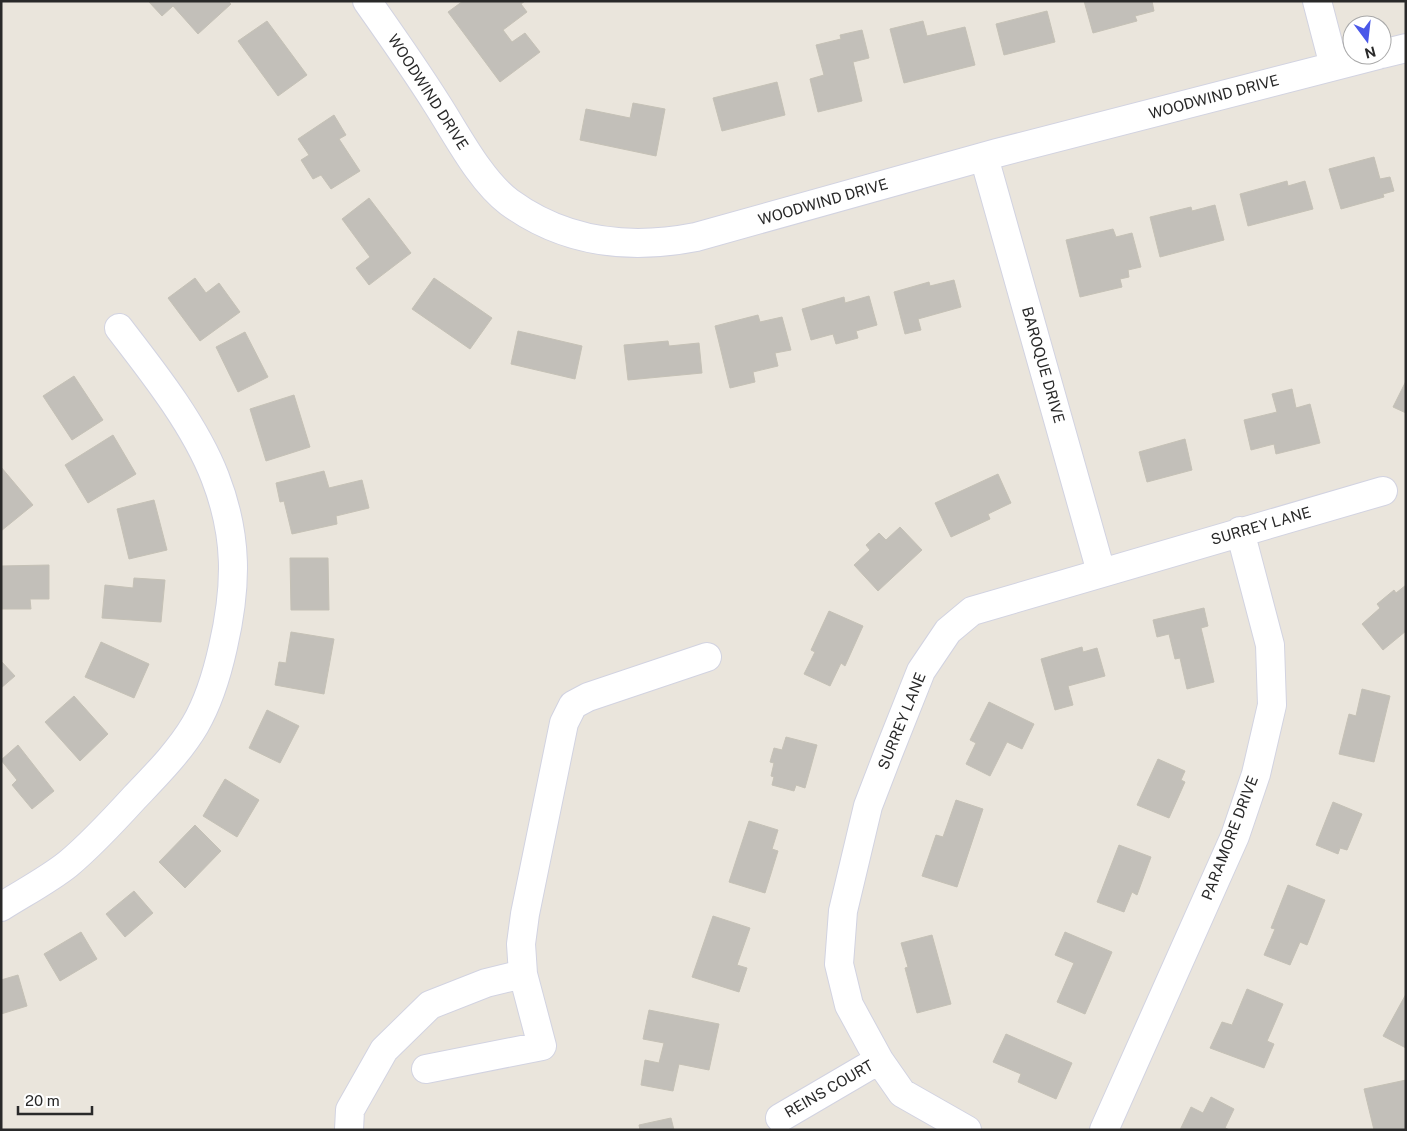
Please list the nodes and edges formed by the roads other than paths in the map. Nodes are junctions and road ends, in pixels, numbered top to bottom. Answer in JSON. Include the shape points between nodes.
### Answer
{"nodes":[{"id":1,"x":367,"y":1,"type":"edge"},
{"id":2,"x":1317,"y":1,"type":"edge"},
{"id":3,"x":1406,"y":48,"type":"edge"},
{"id":4,"x":1392,"y":52,"type":"edge"},
{"id":5,"x":1342,"y":64,"type":"edge"},
{"id":6,"x":1334,"y":66,"type":"junction"},
{"id":7,"x":984,"y":157,"type":"junction"},
{"id":8,"x":119,"y":328,"type":"dead end"},
{"id":9,"x":1383,"y":491,"type":"dead end"},
{"id":10,"x":1240,"y":531,"type":"junction"},
{"id":11,"x":1101,"y":572,"type":"junction"},
{"id":12,"x":706,"y":657,"type":"dead end"},
{"id":13,"x":1,"y":907,"type":"edge"},
{"id":14,"x":523,"y":974,"type":"junction"},
{"id":15,"x":879,"y":1060,"type":"junction"},
{"id":16,"x":426,"y":1069,"type":"dead end"},
{"id":17,"x":780,"y":1118,"type":"dead end"},
{"id":18,"x":349,"y":1130,"type":"edge"},
{"id":19,"x":967,"y":1130,"type":"edge"},
{"id":20,"x":1104,"y":1130,"type":"edge"}],
"edges":[{"from":1,"to":7,"type":"street","name":"WOODWIND DRIVE","via":[[483,174],[508,201],[562,232],[596,240],[666,243]]},
{"from":2,"to":6,"type":"street"},
{"from":3,"to":4,"type":"street"},
{"from":5,"to":6,"type":"street","name":"WOODWIND DRIVE"},
{"from":6,"to":7,"type":"street","name":"WOODWIND DRIVE"},
{"from":7,"to":11,"type":"street","name":"BAROQUE DRIVE"},
{"from":8,"to":13,"type":"street","via":[[170,397],[214,475],[233,544],[232,609],[216,677],[195,724],[163,768],[67,865]]},
{"from":9,"to":10,"type":"street","name":"SURREY LANE"},
{"from":10,"to":11,"type":"street","name":"SURREY LANE"},
{"from":10,"to":20,"type":"street","name":"PARAMORE DRIVE","via":[[1270,645],[1272,705],[1266,732],[1235,836]]},
{"from":11,"to":15,"type":"street","name":"SURREY LANE","via":[[972,610],[948,631],[921,670],[868,806],[843,911],[839,964],[849,1005]]},
{"from":12,"to":14,"type":"street","via":[[573,705],[564,723],[525,914],[521,944]]},
{"from":14,"to":16,"type":"street","via":[[542,1046]]},
{"from":14,"to":18,"type":"street","via":[[486,983],[430,1005],[384,1050],[350,1110]]},
{"from":15,"to":17,"type":"street","name":"REINS COURT"},
{"from":15,"to":19,"type":"street","name":"SURREY LANE","via":[[902,1093]]}]}
